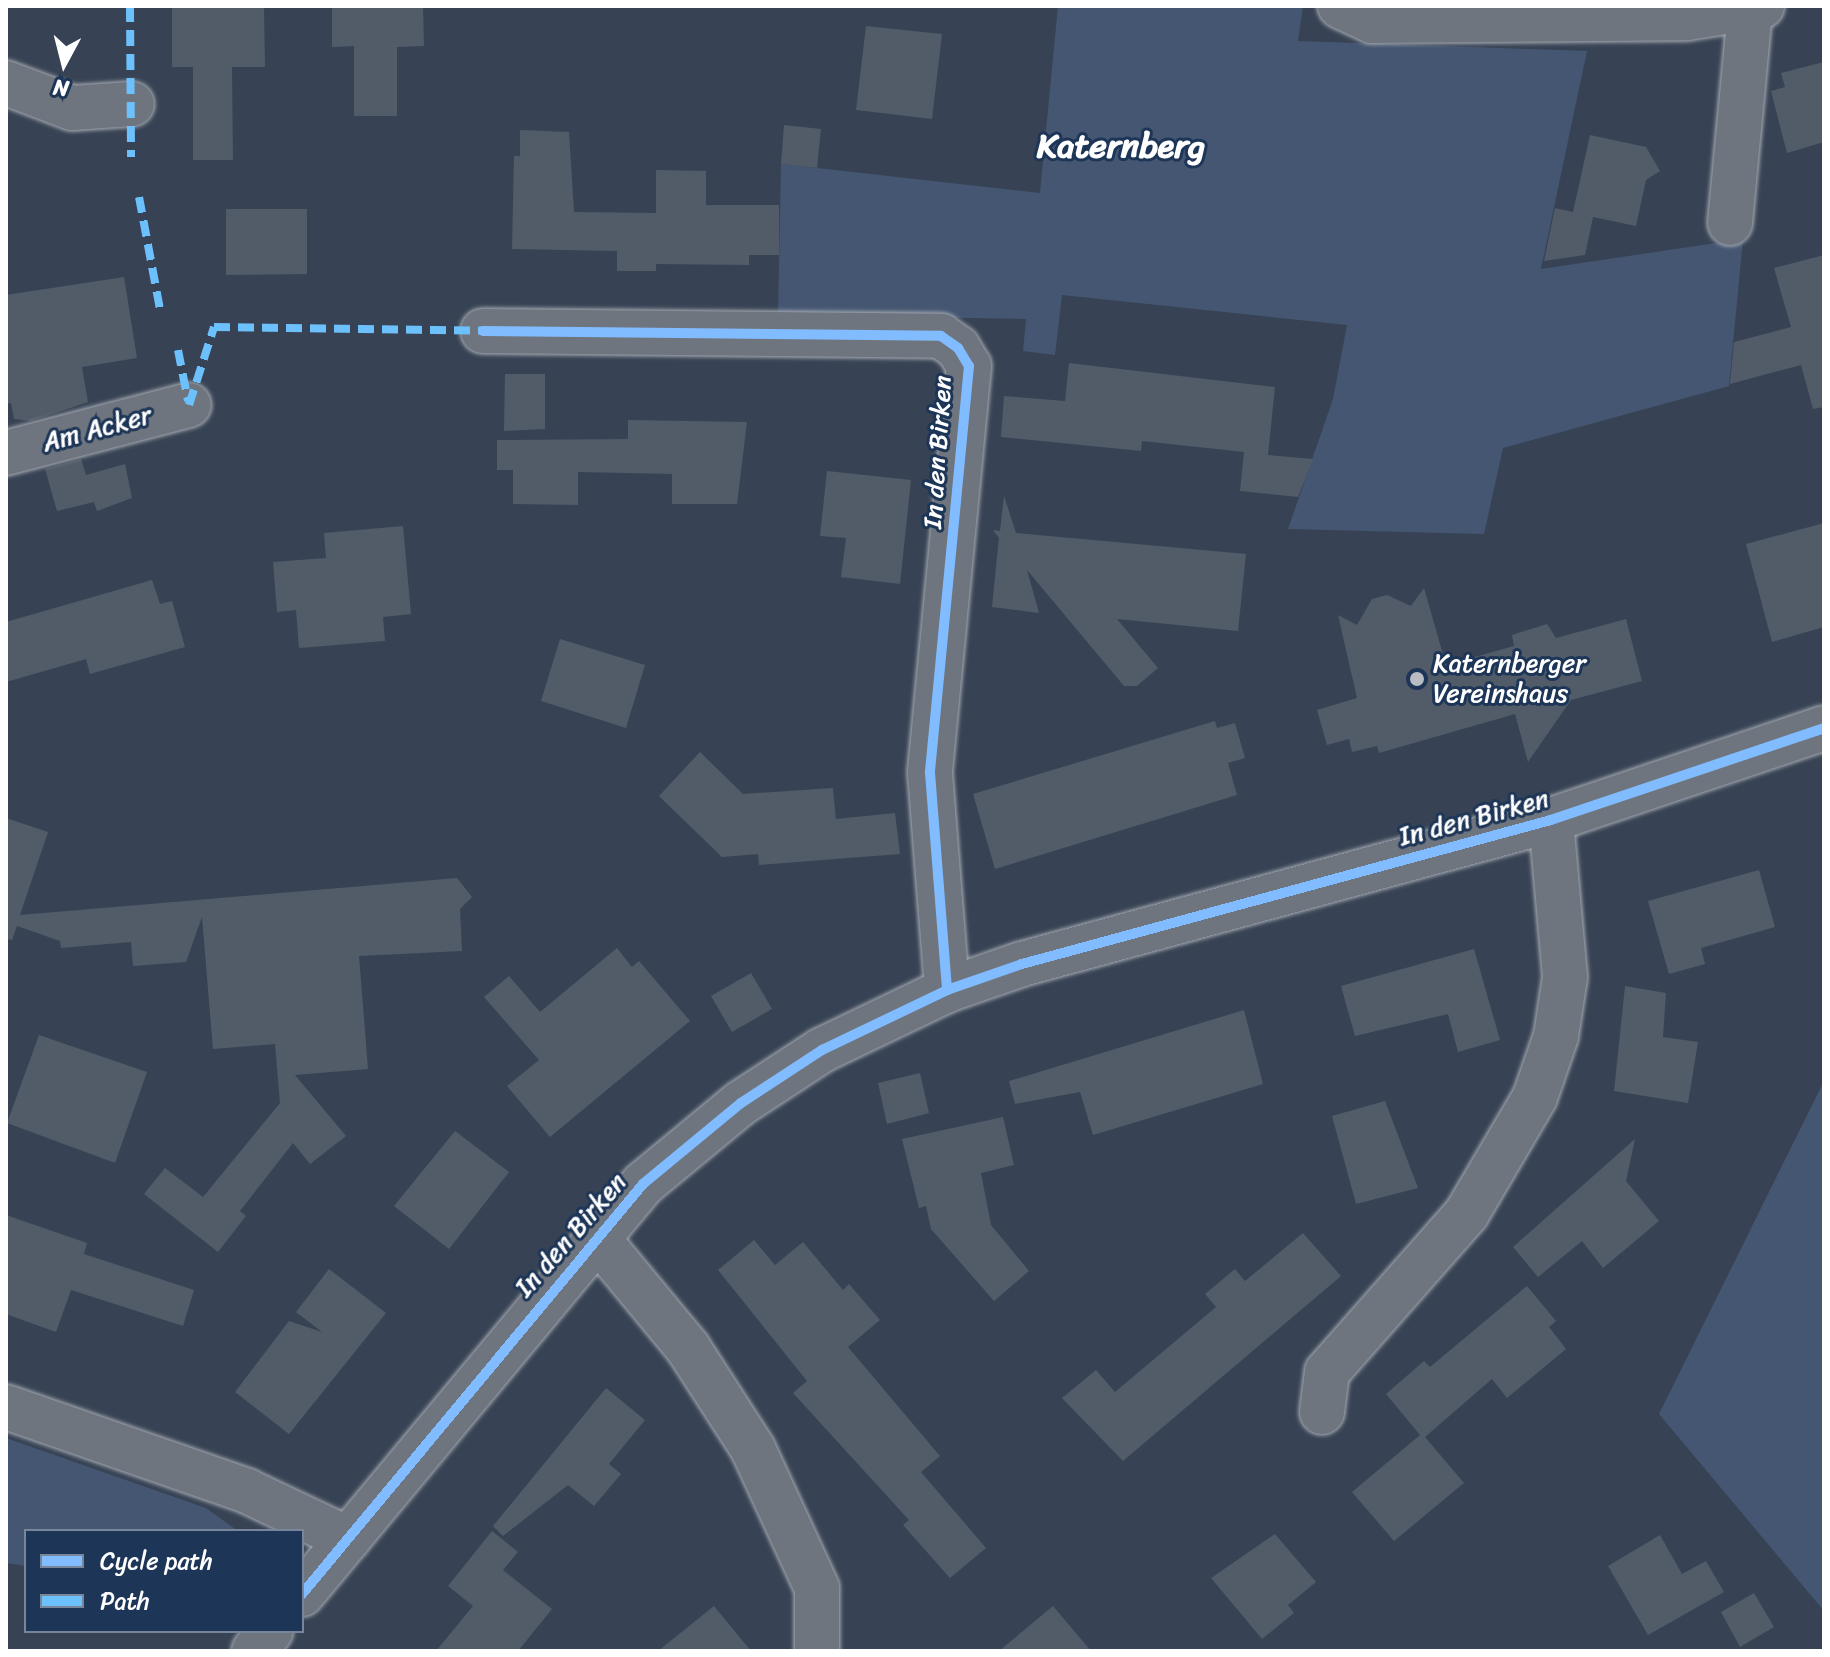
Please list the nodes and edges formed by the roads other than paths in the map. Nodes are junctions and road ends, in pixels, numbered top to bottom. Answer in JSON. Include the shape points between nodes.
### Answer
{"nodes":[{"id":1,"x":1340,"y":6,"type":"edge"},
{"id":2,"x":1756,"y":8,"type":"edge"},
{"id":3,"x":6,"y":83,"type":"edge"},
{"id":4,"x":132,"y":104,"type":"dead end"},
{"id":5,"x":1730,"y":223,"type":"dead end"},
{"id":6,"x":483,"y":331,"type":"dead end"},
{"id":7,"x":189,"y":405,"type":"dead end"},
{"id":8,"x":6,"y":453,"type":"edge"},
{"id":9,"x":1824,"y":728,"type":"edge"},
{"id":10,"x":1551,"y":820,"type":"junction"},
{"id":11,"x":947,"y":990,"type":"junction"},
{"id":12,"x":597,"y":1238,"type":"junction"},
{"id":13,"x":6,"y":1407,"type":"edge"},
{"id":14,"x":1322,"y":1412,"type":"dead end"},
{"id":15,"x":348,"y":1539,"type":"junction"},
{"id":16,"x":304,"y":1592,"type":"edge"},
{"id":17,"x":269,"y":1633,"type":"edge"},
{"id":18,"x":254,"y":1651,"type":"edge"},
{"id":19,"x":817,"y":1651,"type":"edge"}],
"edges":[{"from":1,"to":2,"type":"street","via":[[1372,21],[1687,18]]},
{"from":2,"to":5,"type":"street"},
{"from":3,"to":4,"type":"street","via":[[72,108]]},
{"from":6,"to":11,"type":"street","name":"In den Birken","via":[[941,336],[958,348],[969,366],[930,773]]},
{"from":7,"to":8,"type":"street","name":"Am Acker"},
{"from":9,"to":10,"type":"street","name":"In den Birken"},
{"from":10,"to":11,"type":"street","name":"In den Birken","via":[[1022,964]]},
{"from":10,"to":14,"type":"street","name":"In den Birken","via":[[1565,977],[1556,1036],[1535,1097],[1467,1213],[1327,1372]]},
{"from":11,"to":12,"type":"street","name":"In den Birken","via":[[822,1050],[741,1103],[643,1184]]},
{"from":12,"to":15,"type":"street","name":"In den Birken"},
{"from":12,"to":19,"type":"street","name":"In den Birken","via":[[688,1348],[753,1449],[817,1588]]},
{"from":13,"to":15,"type":"street","via":[[247,1491]]},
{"from":15,"to":16,"type":"street","name":"In den Birken"},
{"from":17,"to":18,"type":"street"}]}
